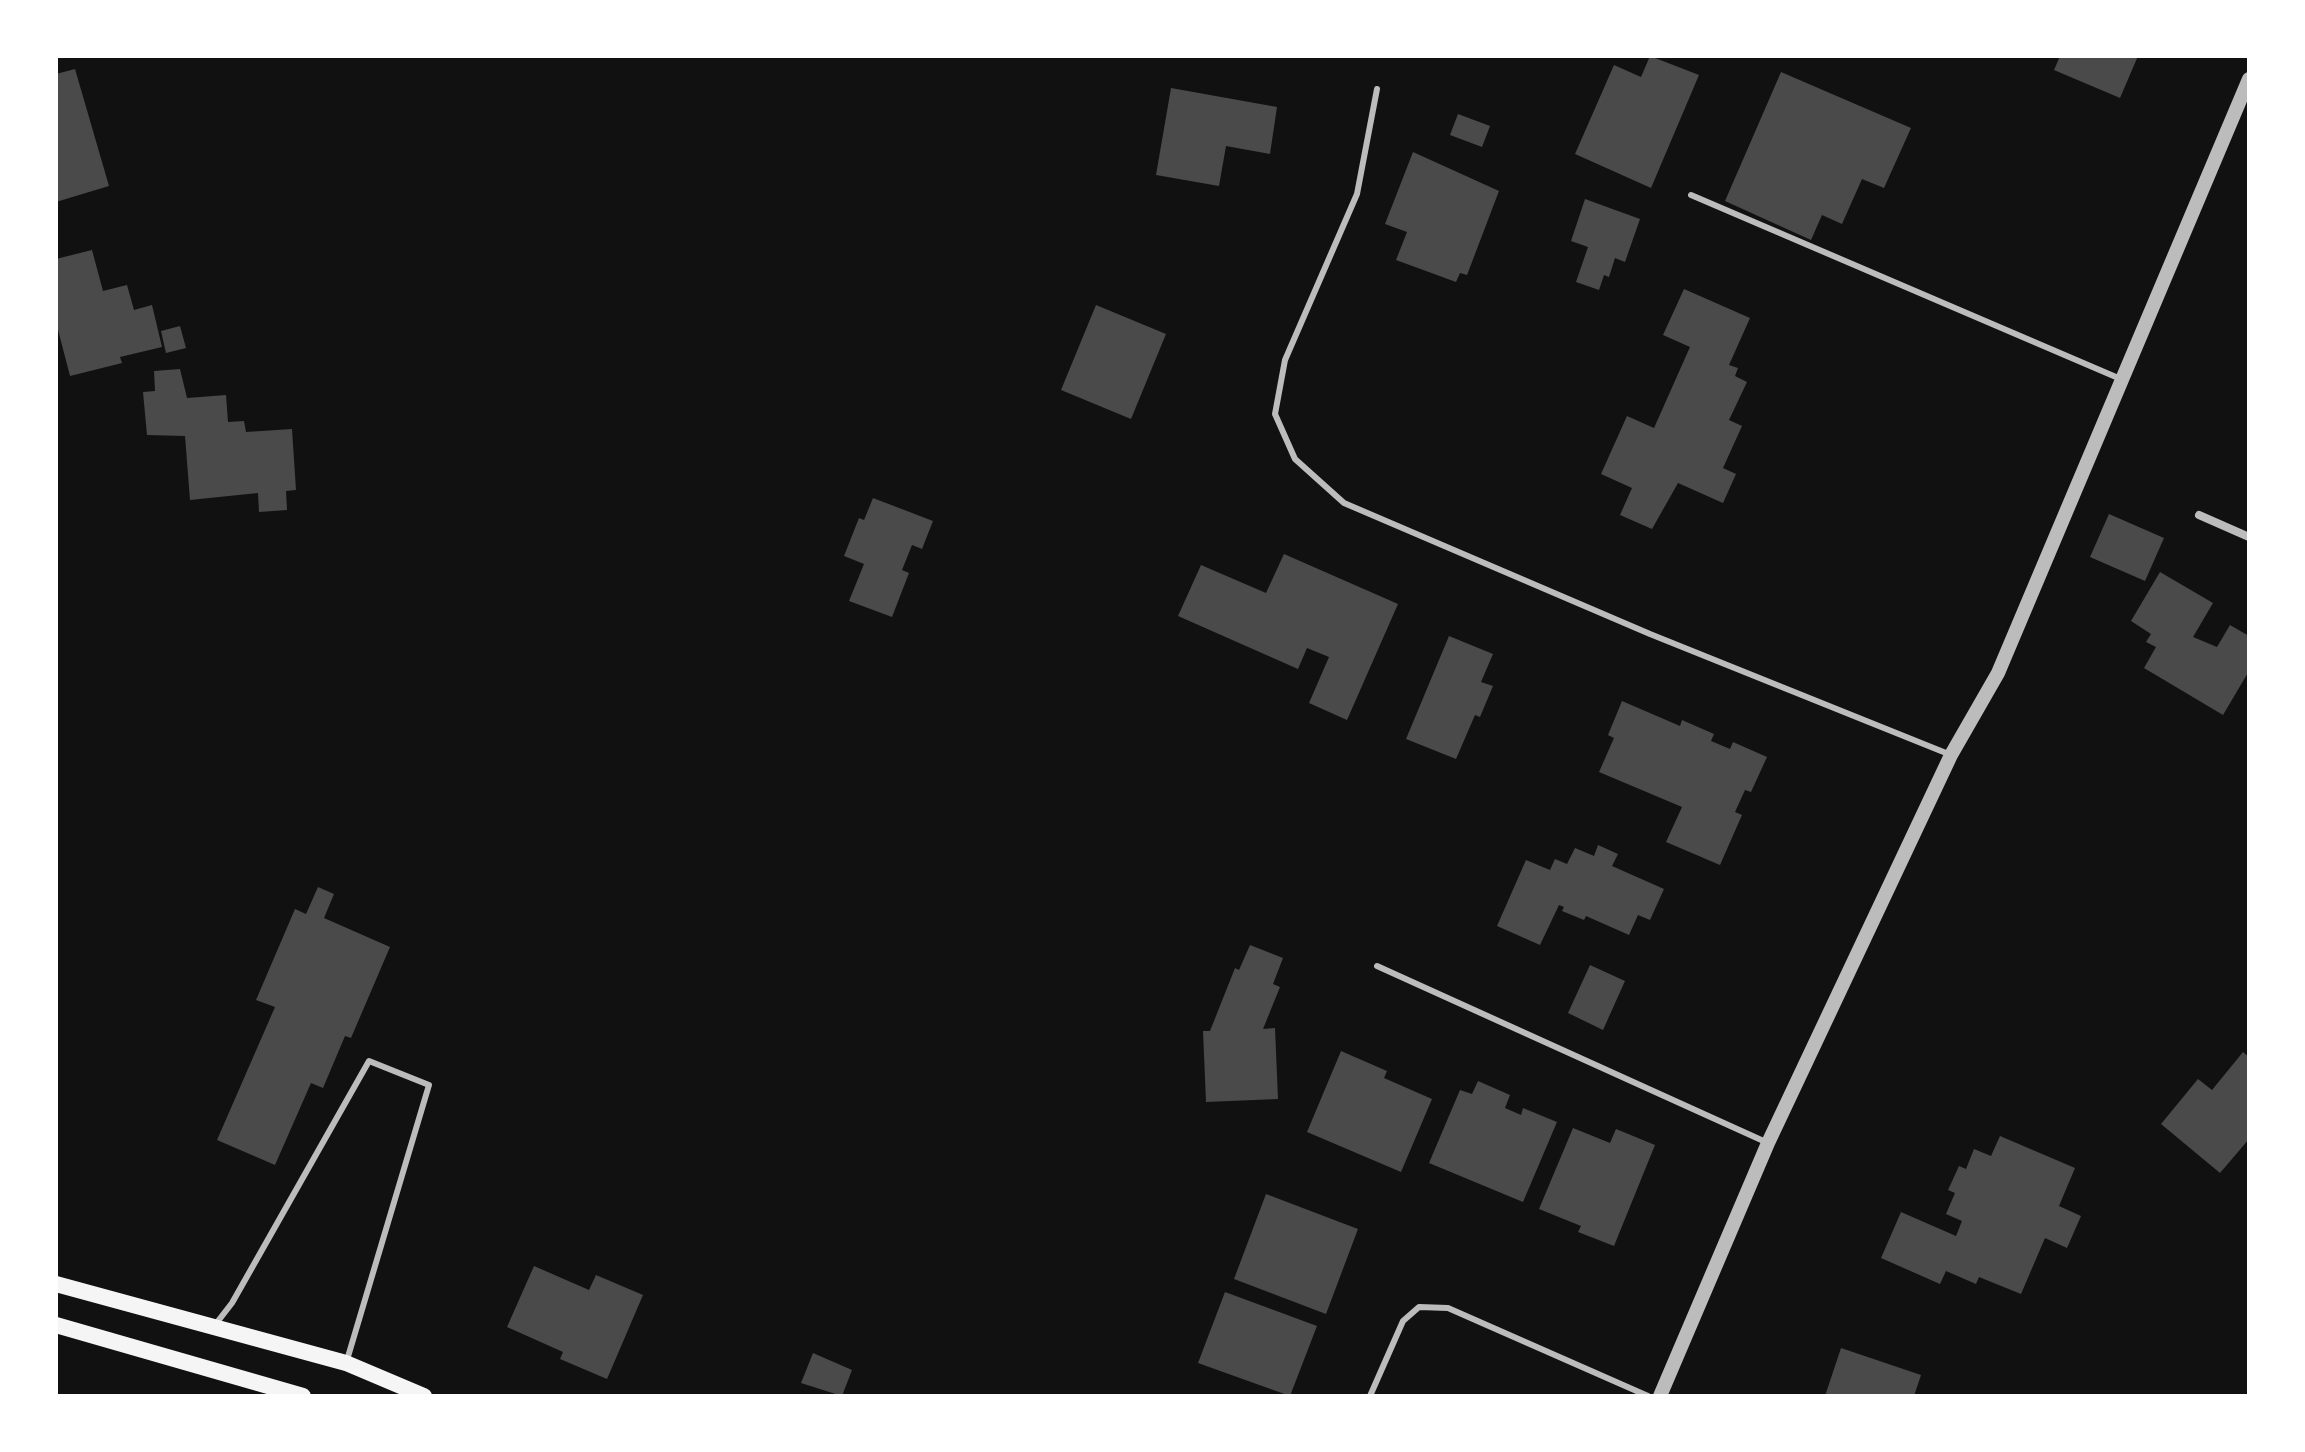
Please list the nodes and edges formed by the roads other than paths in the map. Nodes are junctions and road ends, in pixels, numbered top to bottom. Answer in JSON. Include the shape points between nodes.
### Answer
{"nodes":[{"id":1,"x":2249,"y":79,"type":"edge"},
{"id":2,"x":1377,"y":89,"type":"dead end"},
{"id":3,"x":1691,"y":195,"type":"dead end"},
{"id":4,"x":2123,"y":380,"type":"junction"},
{"id":5,"x":2199,"y":515,"type":"dead end"},
{"id":6,"x":2249,"y":537,"type":"edge"},
{"id":7,"x":1951,"y":755,"type":"junction"},
{"id":8,"x":1377,"y":966,"type":"dead end"},
{"id":9,"x":1768,"y":1143,"type":"junction"},
{"id":10,"x":56,"y":1284,"type":"edge"},
{"id":11,"x":56,"y":1325,"type":"edge"},
{"id":12,"x":215,"y":1325,"type":"junction"},
{"id":13,"x":346,"y":1363,"type":"junction"},
{"id":14,"x":264,"y":1390,"type":"edge"},
{"id":15,"x":303,"y":1396,"type":"edge"},
{"id":16,"x":424,"y":1396,"type":"edge"},
{"id":17,"x":1370,"y":1396,"type":"edge"},
{"id":18,"x":1648,"y":1396,"type":"edge"},
{"id":19,"x":1660,"y":1396,"type":"edge"}],
"edges":[{"from":1,"to":4,"type":"street"},
{"from":2,"to":7,"type":"lane","via":[[1357,194],[1285,360],[1275,414],[1295,459],[1344,503]]},
{"from":3,"to":4,"type":"lane"},
{"from":4,"to":7,"type":"street","via":[[1998,673]]},
{"from":5,"to":6,"type":"street"},
{"from":7,"to":9,"type":"street"},
{"from":8,"to":9,"type":"lane"},
{"from":9,"to":19,"type":"street"},
{"from":10,"to":12,"type":"main road"},
{"from":11,"to":14,"type":"main road"},
{"from":12,"to":13,"type":"main road"},
{"from":12,"to":13,"type":"lane","via":[[369,1061],[429,1085]]},
{"from":13,"to":16,"type":"main road"},
{"from":14,"to":15,"type":"main road"},
{"from":17,"to":18,"type":"lane","via":[[1403,1321],[1419,1307],[1448,1308]]}]}
